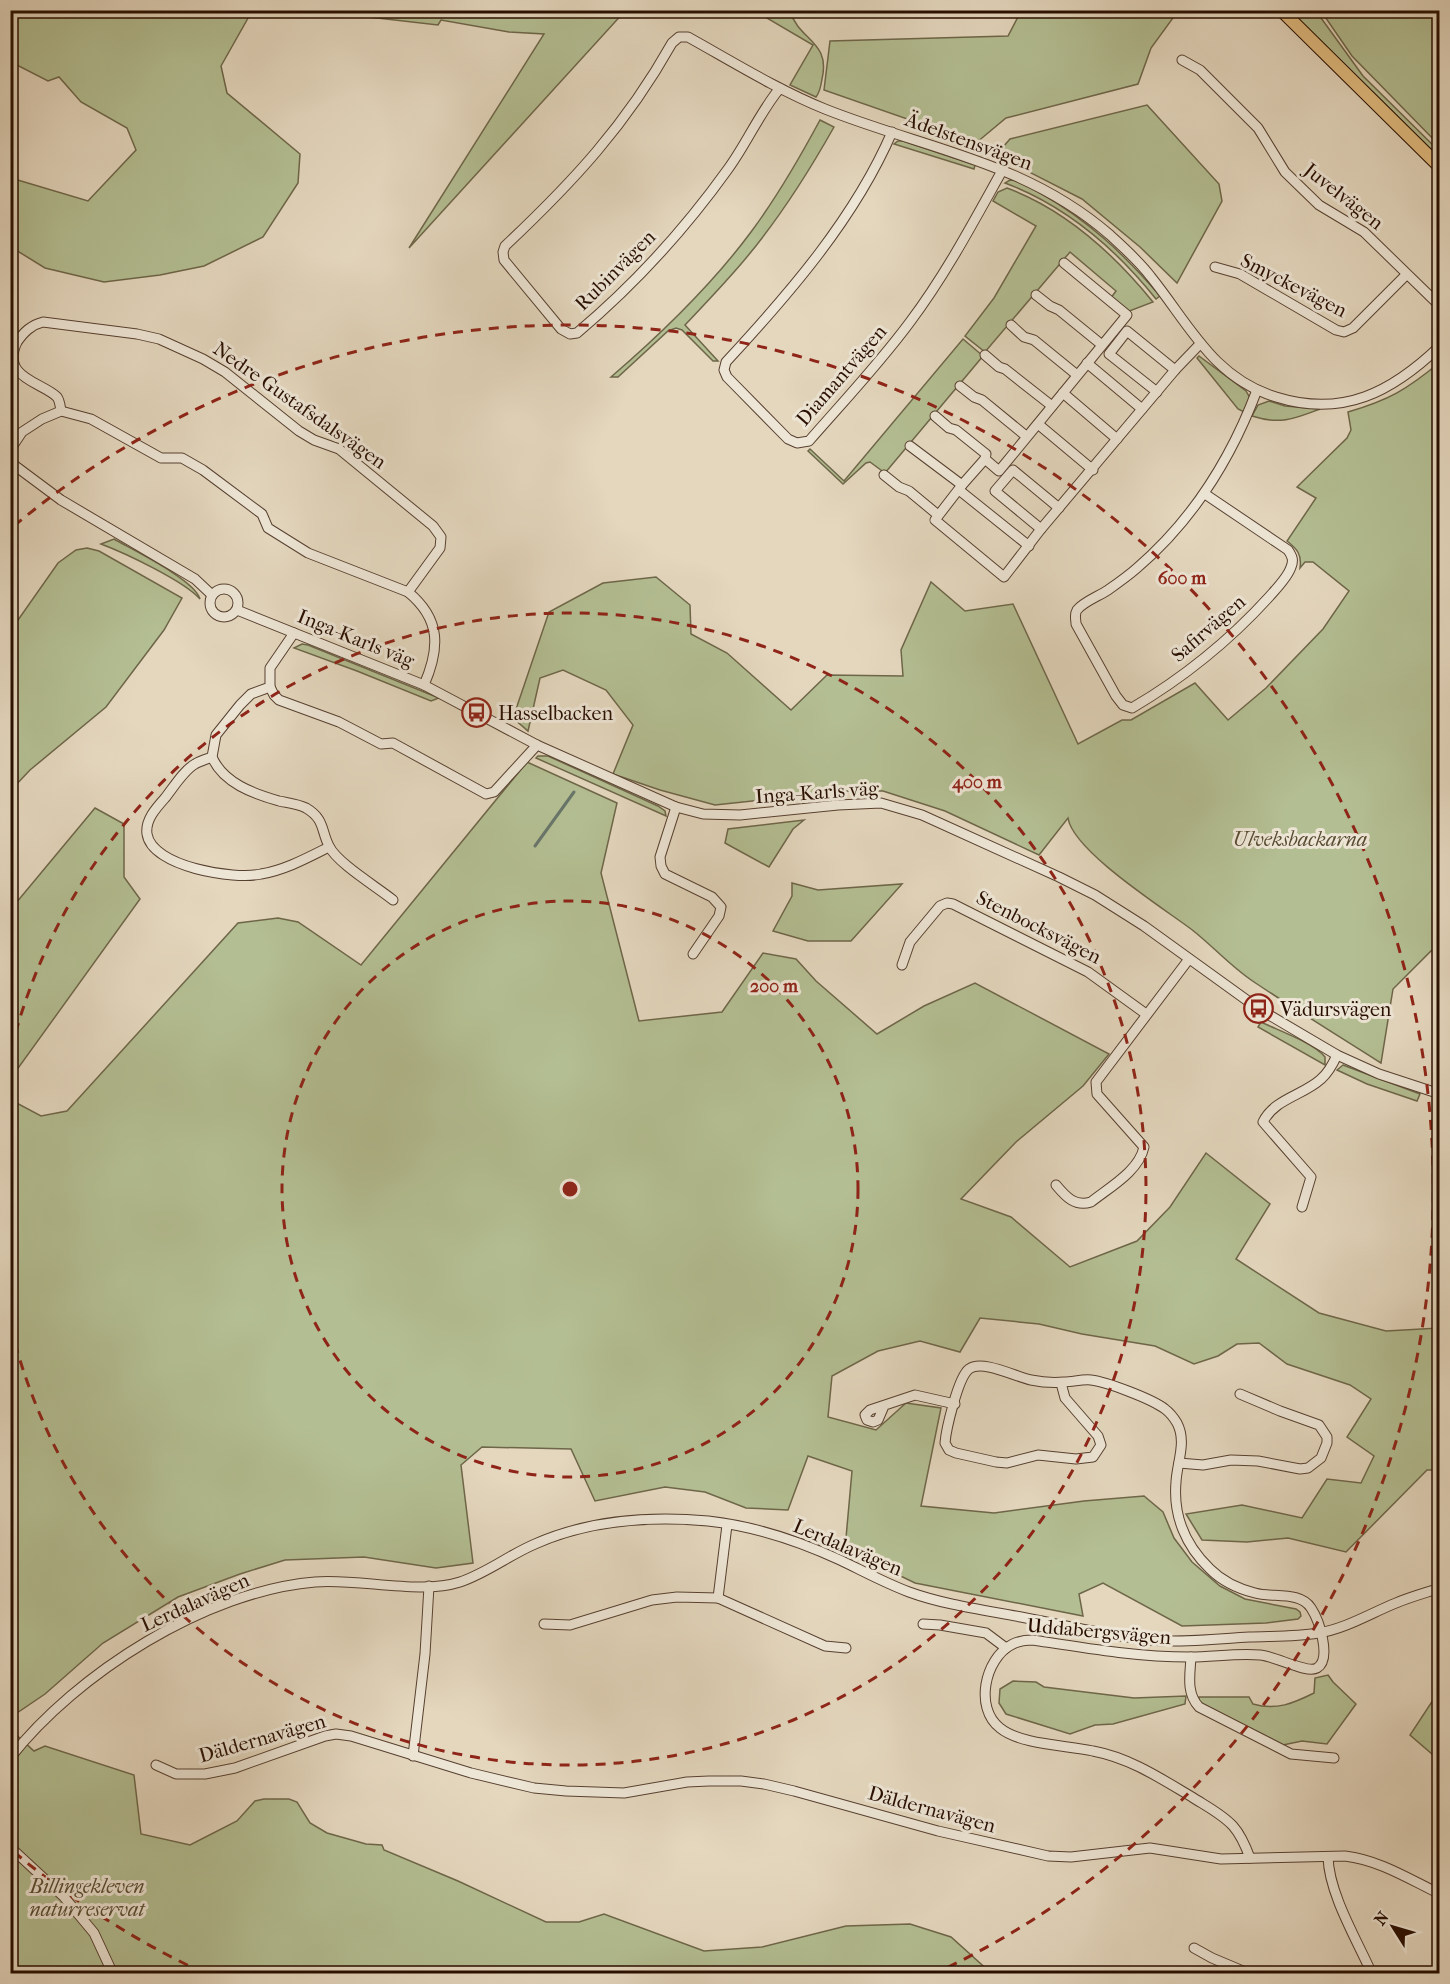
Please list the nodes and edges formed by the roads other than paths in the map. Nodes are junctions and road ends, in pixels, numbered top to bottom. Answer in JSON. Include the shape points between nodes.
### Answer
{"nodes":[{"id":1,"x":1281,"y":10,"type":"edge"},
{"id":2,"x":679,"y":37,"type":"joint"},
{"id":3,"x":1182,"y":60,"type":"dead end"},
{"id":4,"x":780,"y":88,"type":"junction"},
{"id":5,"x":892,"y":132,"type":"junction"},
{"id":6,"x":1439,"y":167,"type":"edge"},
{"id":7,"x":1003,"y":169,"type":"junction"},
{"id":8,"x":1064,"y":263,"type":"dead end"},
{"id":9,"x":1215,"y":267,"type":"dead end"},
{"id":10,"x":1406,"y":275,"type":"junction"},
{"id":11,"x":1036,"y":295,"type":"dead end"},
{"id":12,"x":1440,"y":306,"type":"edge"},
{"id":13,"x":1011,"y":325,"type":"dead end"},
{"id":14,"x":1114,"y":340,"type":"junction"},
{"id":15,"x":1200,"y":344,"type":"junction"},
{"id":16,"x":1102,"y":345,"type":"junction"},
{"id":17,"x":1440,"y":346,"type":"edge"},
{"id":18,"x":985,"y":355,"type":"dead end"},
{"id":19,"x":1087,"y":363,"type":"junction"},
{"id":20,"x":1175,"y":370,"type":"junction"},
{"id":21,"x":1077,"y":375,"type":"junction"},
{"id":22,"x":960,"y":386,"type":"dead end"},
{"id":23,"x":1257,"y":390,"type":"junction"},
{"id":24,"x":1157,"y":392,"type":"junction"},
{"id":25,"x":1063,"y":393,"type":"junction"},
{"id":26,"x":1052,"y":406,"type":"junction"},
{"id":27,"x":1142,"y":409,"type":"junction"},
{"id":28,"x":61,"y":411,"type":"junction"},
{"id":29,"x":935,"y":416,"type":"dead end"},
{"id":30,"x":1038,"y":424,"type":"junction"},
{"id":31,"x":1026,"y":436,"type":"junction"},
{"id":32,"x":1117,"y":439,"type":"junction"},
{"id":33,"x":910,"y":446,"type":"dead end"},
{"id":34,"x":10,"y":450,"type":"edge"},
{"id":35,"x":985,"y":459,"type":"junction"},
{"id":36,"x":10,"y":462,"type":"edge"},
{"id":37,"x":1092,"y":470,"type":"junction"},
{"id":38,"x":999,"y":471,"type":"junction"},
{"id":39,"x":884,"y":475,"type":"dead end"},
{"id":40,"x":1007,"y":477,"type":"junction"},
{"id":41,"x":961,"y":487,"type":"junction"},
{"id":42,"x":1205,"y":494,"type":"junction"},
{"id":43,"x":1059,"y":508,"type":"junction"},
{"id":44,"x":938,"y":515,"type":"junction"},
{"id":45,"x":1041,"y":529,"type":"junction"},
{"id":46,"x":1029,"y":546,"type":"junction"},
{"id":47,"x":408,"y":592,"type":"junction"},
{"id":48,"x":212,"y":595,"type":"junction"},
{"id":49,"x":237,"y":610,"type":"junction"},
{"id":50,"x":294,"y":633,"type":"junction"},
{"id":51,"x":424,"y":685,"type":"junction"},
{"id":52,"x":270,"y":687,"type":"junction"},
{"id":53,"x":537,"y":745,"type":"junction"},
{"id":54,"x":212,"y":757,"type":"junction"},
{"id":55,"x":676,"y":807,"type":"junction"},
{"id":56,"x":329,"y":847,"type":"junction"},
{"id":57,"x":393,"y":900,"type":"dead end"},
{"id":58,"x":693,"y":954,"type":"dead end"},
{"id":59,"x":1189,"y":958,"type":"junction"},
{"id":60,"x":902,"y":965,"type":"dead end"},
{"id":61,"x":1146,"y":1014,"type":"junction"},
{"id":62,"x":1337,"y":1055,"type":"junction"},
{"id":63,"x":1440,"y":1094,"type":"edge"},
{"id":64,"x":1056,"y":1185,"type":"dead end"},
{"id":65,"x":1302,"y":1207,"type":"dead end"},
{"id":66,"x":1061,"y":1383,"type":"junction"},
{"id":67,"x":1240,"y":1394,"type":"dead end"},
{"id":68,"x":955,"y":1404,"type":"junction"},
{"id":69,"x":884,"y":1406,"type":"dead end"},
{"id":70,"x":1179,"y":1462,"type":"junction"},
{"id":71,"x":727,"y":1525,"type":"junction"},
{"id":72,"x":429,"y":1586,"type":"junction"},
{"id":73,"x":1440,"y":1588,"type":"edge"},
{"id":74,"x":717,"y":1598,"type":"junction"},
{"id":75,"x":544,"y":1624,"type":"dead end"},
{"id":76,"x":923,"y":1624,"type":"dead end"},
{"id":77,"x":1320,"y":1633,"type":"junction"},
{"id":78,"x":846,"y":1648,"type":"dead end"},
{"id":79,"x":1006,"y":1648,"type":"junction"},
{"id":80,"x":1191,"y":1657,"type":"junction"},
{"id":81,"x":413,"y":1756,"type":"junction"},
{"id":82,"x":10,"y":1758,"type":"edge"},
{"id":83,"x":1334,"y":1758,"type":"dead end"},
{"id":84,"x":156,"y":1765,"type":"dead end"},
{"id":85,"x":10,"y":1847,"type":"edge"},
{"id":86,"x":1328,"y":1857,"type":"junction"},
{"id":87,"x":1250,"y":1858,"type":"junction"},
{"id":88,"x":1440,"y":1894,"type":"edge"},
{"id":89,"x":1194,"y":1948,"type":"dead end"},
{"id":90,"x":113,"y":1974,"type":"edge"},
{"id":91,"x":1250,"y":1974,"type":"edge"},
{"id":92,"x":1372,"y":1974,"type":"edge"}],
"edges":[{"from":1,"to":6,"type":"main road"},
{"from":2,"to":4,"type":"street","name":"Ädelstensvägen","via":[[688,37]]},
{"from":2,"to":4,"type":"street","name":"Rubinvägen","via":[[608,141],[572,182],[505,246],[504,260],[570,334],[577,333],[602,312],[674,237],[729,168]]},
{"from":3,"to":10,"type":"street","name":"Juvelvägen","via":[[1200,70],[1258,128],[1285,172],[1319,205],[1364,232]]},
{"from":4,"to":5,"type":"street","name":"Ädelstensvägen"},
{"from":5,"to":7,"type":"street","name":"Ädelstensvägen"},
{"from":5,"to":7,"type":"street","name":"Diamantvägen","via":[[855,199],[818,254],[777,307],[726,362],[727,377],[788,439],[797,443],[808,441],[910,323]]},
{"from":7,"to":15,"type":"street","name":"Ädelstensvägen","via":[[1050,192],[1114,239],[1150,276]]},
{"from":8,"to":14,"type":"street","via":[[1127,315]]},
{"from":9,"to":10,"type":"street","name":"Smyckevägen","via":[[1240,274],[1344,332],[1353,328]]},
{"from":10,"to":12,"type":"street","name":"Juvelvägen"},
{"from":11,"to":16,"type":"street"},
{"from":13,"to":21,"type":"street"},
{"from":14,"to":16,"type":"street"},
{"from":14,"to":20,"type":"street","via":[[1127,331]]},
{"from":14,"to":24,"type":"street","via":[[1109,354]]},
{"from":15,"to":20,"type":"street"},
{"from":15,"to":23,"type":"street","name":"Ädelstensvägen","via":[[1226,370]]},
{"from":16,"to":19,"type":"street"},
{"from":17,"to":23,"type":"street","name":"Ädelstensvägen","via":[[1406,376],[1355,401],[1307,404]]},
{"from":18,"to":26,"type":"street"},
{"from":19,"to":21,"type":"street"},
{"from":19,"to":27,"type":"street"},
{"from":20,"to":24,"type":"street"},
{"from":21,"to":25,"type":"street"},
{"from":22,"to":31,"type":"street"},
{"from":23,"to":42,"type":"street","via":[[1239,434]]},
{"from":24,"to":27,"type":"street"},
{"from":25,"to":26,"type":"street"},
{"from":25,"to":32,"type":"street"},
{"from":26,"to":30,"type":"street"},
{"from":27,"to":32,"type":"street"},
{"from":28,"to":34,"type":"street","via":[[22,432]]},
{"from":28,"to":47,"type":"street","via":[[92,419],[161,458],[182,458],[262,514],[268,528],[288,542]]},
{"from":28,"to":47,"type":"street","name":"Nedre Gustafsdalsvägen","via":[[59,399],[30,384],[12,367],[11,354],[16,344],[34,324],[137,334],[159,339],[203,359],[299,431],[339,449],[433,525],[441,537],[440,548]]},
{"from":29,"to":35,"type":"street","via":[[986,454]]},
{"from":30,"to":31,"type":"street"},
{"from":30,"to":37,"type":"street"},
{"from":31,"to":38,"type":"street"},
{"from":32,"to":37,"type":"street"},
{"from":33,"to":41,"type":"street"},
{"from":35,"to":38,"type":"street"},
{"from":35,"to":41,"type":"street"},
{"from":36,"to":48,"type":"street","via":[[61,500],[195,579]]},
{"from":37,"to":43,"type":"street"},
{"from":38,"to":40,"type":"street"},
{"from":39,"to":44,"type":"street"},
{"from":40,"to":43,"type":"street","via":[[1013,470]]},
{"from":40,"to":45,"type":"street","via":[[995,491]]},
{"from":41,"to":44,"type":"street"},
{"from":41,"to":46,"type":"street"},
{"from":42,"to":42,"type":"street","name":"Safirvägen","via":[[1163,545],[1136,569],[1078,608],[1075,615],[1076,624],[1123,705],[1132,708],[1150,698],[1219,648],[1291,570],[1293,558],[1288,550]]},
{"from":43,"to":45,"type":"street"},
{"from":44,"to":46,"type":"street","via":[[935,520],[1004,577]]},
{"from":45,"to":46,"type":"street"},
{"from":47,"to":51,"type":"street","via":[[430,617],[436,639]]},
{"from":48,"to":49,"type":"street","via":[[223,589],[231,590],[239,602]]},
{"from":48,"to":49,"type":"street","via":[[209,604],[220,617],[228,618]]},
{"from":49,"to":50,"type":"street","name":"Inga-Karls väg"},
{"from":50,"to":51,"type":"street","name":"Inga-Karls väg"},
{"from":50,"to":52,"type":"street","via":[[270,668]]},
{"from":51,"to":53,"type":"street","name":"Inga-Karls väg"},
{"from":52,"to":53,"type":"street","via":[[279,700],[339,722],[381,744],[393,743],[486,794],[494,792]]},
{"from":52,"to":54,"type":"street","via":[[251,694],[240,705],[216,735]]},
{"from":53,"to":55,"type":"street","name":"Inga-Karls väg"},
{"from":54,"to":56,"type":"street","via":[[231,780],[317,816]]},
{"from":54,"to":56,"type":"street","via":[[193,765],[153,813],[147,832],[158,852],[194,868],[244,876],[284,869]]},
{"from":55,"to":58,"type":"street","via":[[660,857],[661,866],[666,874],[712,897],[721,907]]},
{"from":55,"to":59,"type":"street","name":"Inga-Karls väg","via":[[703,814],[740,815],[858,803],[899,807],[922,814],[1095,895]]},
{"from":56,"to":57,"type":"street"},
{"from":59,"to":61,"type":"street"},
{"from":59,"to":62,"type":"street","name":"Inga-Karls väg","via":[[1259,1010]]},
{"from":60,"to":61,"type":"street","name":"Stenbocksvägen","via":[[910,942],[940,906],[953,904],[1088,972]]},
{"from":61,"to":64,"type":"street","via":[[1095,1088],[1144,1147],[1142,1157],[1092,1202],[1078,1204]]},
{"from":62,"to":63,"type":"street","name":"Inga-Karls väg"},
{"from":62,"to":65,"type":"street","via":[[1320,1081],[1287,1098],[1263,1122],[1311,1177]]},
{"from":66,"to":68,"type":"street","via":[[1030,1380],[977,1366],[962,1378]]},
{"from":66,"to":68,"type":"street","via":[[1065,1398],[1098,1436],[1101,1445],[1093,1457],[1038,1455],[1007,1463],[956,1453],[945,1443]]},
{"from":66,"to":70,"type":"street","via":[[1104,1383],[1164,1408],[1178,1424]]},
{"from":67,"to":70,"type":"street","via":[[1319,1425],[1327,1437],[1321,1458],[1308,1468],[1257,1461],[1203,1465]]},
{"from":68,"to":69,"type":"street","via":[[915,1395]]},
{"from":70,"to":77,"type":"street","via":[[1178,1518],[1201,1560],[1240,1588],[1306,1602]]},
{"from":71,"to":72,"type":"street","name":"Lerdalavägen","via":[[660,1519],[609,1522],[532,1545],[457,1583]]},
{"from":71,"to":74,"type":"street"},
{"from":71,"to":77,"type":"street","name":"Lerdalavägen","via":[[792,1540],[912,1594],[1102,1632],[1151,1640]]},
{"from":72,"to":81,"type":"street"},
{"from":72,"to":82,"type":"street","name":"Lerdalavägen","via":[[316,1581],[256,1592],[214,1608],[153,1638],[87,1682],[56,1707]]},
{"from":73,"to":77,"type":"street","name":"Lerdalavägen"},
{"from":74,"to":75,"type":"street","via":[[652,1600],[570,1625]]},
{"from":74,"to":78,"type":"street","via":[[825,1646]]},
{"from":76,"to":79,"type":"street","via":[[986,1633]]},
{"from":77,"to":80,"type":"street","name":"Uddabergsvägen","via":[[1323,1662],[1309,1671],[1262,1655]]},
{"from":79,"to":80,"type":"street","name":"Uddabergsvägen","via":[[1021,1640],[1033,1640]]},
{"from":79,"to":87,"type":"street","name":"Uddabergsvägen","via":[[995,1661],[985,1689],[990,1717],[999,1728],[1025,1739],[1114,1755],[1139,1766],[1221,1815],[1239,1835]]},
{"from":80,"to":83,"type":"street","via":[[1190,1691],[1199,1707],[1291,1754]]},
{"from":81,"to":84,"type":"street","name":"Däldernavägen","via":[[336,1734],[235,1768],[205,1774],[176,1774]]},
{"from":81,"to":87,"type":"street","name":"Däldernavägen","via":[[534,1788],[566,1791],[624,1792],[709,1781],[764,1784],[1048,1856],[1150,1848],[1221,1859]]},
{"from":85,"to":90,"type":"street","via":[[64,1897],[94,1933]]},
{"from":86,"to":87,"type":"street","name":"Däldernavägen"},
{"from":86,"to":88,"type":"street","name":"Däldernavägen","via":[[1369,1860]]},
{"from":86,"to":92,"type":"street","via":[[1334,1889]]},
{"from":89,"to":91,"type":"street"}]}
